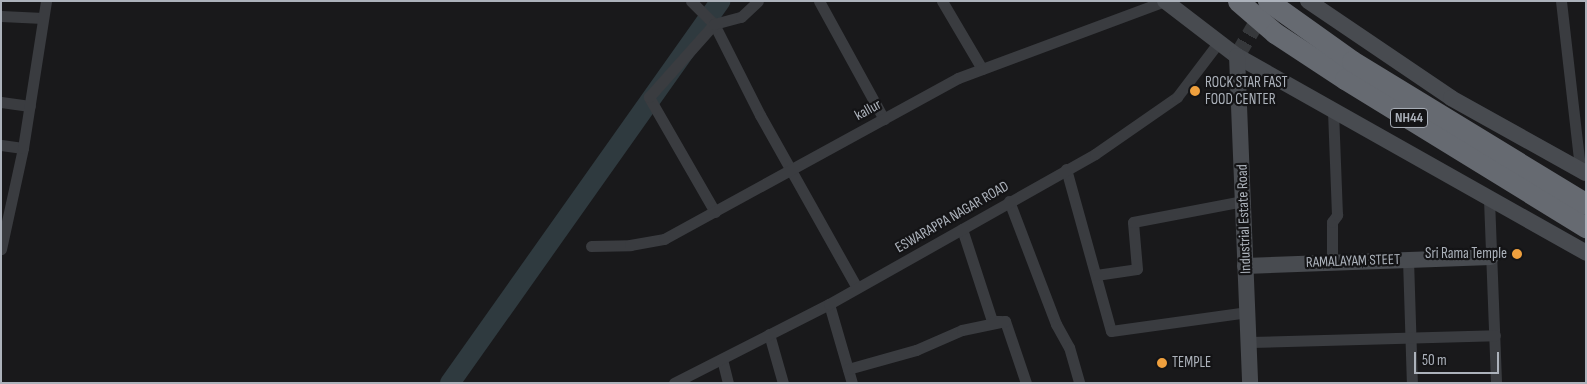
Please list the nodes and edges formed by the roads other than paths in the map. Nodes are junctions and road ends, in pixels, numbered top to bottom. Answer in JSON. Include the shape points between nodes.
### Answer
{"nodes":[{"id":1,"x":46,"y":1,"type":"edge"},
{"id":2,"x":691,"y":1,"type":"edge"},
{"id":3,"x":758,"y":1,"type":"edge"},
{"id":4,"x":819,"y":1,"type":"edge"},
{"id":5,"x":942,"y":1,"type":"edge"},
{"id":6,"x":1165,"y":1,"type":"edge"},
{"id":7,"x":1238,"y":1,"type":"edge"},
{"id":8,"x":1268,"y":1,"type":"edge"},
{"id":9,"x":1308,"y":1,"type":"edge"},
{"id":10,"x":1561,"y":1,"type":"edge"},
{"id":11,"x":1,"y":16,"type":"edge"},
{"id":12,"x":43,"y":18,"type":"junction"},
{"id":13,"x":714,"y":24,"type":"junction"},
{"id":14,"x":1218,"y":43,"type":"junction"},
{"id":15,"x":1237,"y":56,"type":"junction"},
{"id":16,"x":982,"y":69,"type":"junction"},
{"id":17,"x":1,"y":102,"type":"edge"},
{"id":18,"x":30,"y":106,"type":"junction"},
{"id":19,"x":1333,"y":110,"type":"junction"},
{"id":20,"x":884,"y":119,"type":"junction"},
{"id":21,"x":1,"y":145,"type":"edge"},
{"id":22,"x":23,"y":148,"type":"junction"},
{"id":23,"x":1066,"y":169,"type":"junction"},
{"id":24,"x":792,"y":170,"type":"junction"},
{"id":25,"x":1583,"y":171,"type":"edge"},
{"id":26,"x":1489,"y":199,"type":"junction"},
{"id":27,"x":6,"y":200,"type":"edge"},
{"id":28,"x":1243,"y":200,"type":"junction"},
{"id":29,"x":1009,"y":201,"type":"junction"},
{"id":30,"x":1586,"y":204,"type":"edge"},
{"id":31,"x":715,"y":212,"type":"junction"},
{"id":32,"x":1586,"y":227,"type":"edge"},
{"id":33,"x":962,"y":229,"type":"junction"},
{"id":34,"x":591,"y":246,"type":"dead end"},
{"id":35,"x":2,"y":247,"type":"edge"},
{"id":36,"x":1586,"y":253,"type":"edge"},
{"id":37,"x":1491,"y":257,"type":"junction"},
{"id":38,"x":1408,"y":259,"type":"junction"},
{"id":39,"x":1332,"y":262,"type":"junction"},
{"id":40,"x":1245,"y":266,"type":"junction"},
{"id":41,"x":1096,"y":275,"type":"junction"},
{"id":42,"x":857,"y":288,"type":"junction"},
{"id":43,"x":828,"y":304,"type":"junction"},
{"id":44,"x":1248,"y":312,"type":"junction"},
{"id":45,"x":1005,"y":321,"type":"junction"},
{"id":46,"x":769,"y":334,"type":"junction"},
{"id":47,"x":1494,"y":335,"type":"junction"},
{"id":48,"x":1410,"y":336,"type":"junction"},
{"id":49,"x":1250,"y":342,"type":"junction"},
{"id":50,"x":722,"y":359,"type":"junction"},
{"id":51,"x":848,"y":368,"type":"junction"},
{"id":52,"x":674,"y":383,"type":"edge"},
{"id":53,"x":728,"y":383,"type":"edge"},
{"id":54,"x":783,"y":383,"type":"edge"},
{"id":55,"x":852,"y":383,"type":"edge"},
{"id":56,"x":1026,"y":383,"type":"edge"},
{"id":57,"x":1079,"y":383,"type":"edge"},
{"id":58,"x":1250,"y":383,"type":"edge"},
{"id":59,"x":1412,"y":383,"type":"edge"},
{"id":60,"x":1496,"y":383,"type":"edge"}],
"edges":[{"from":1,"to":12,"type":"street"},
{"from":2,"to":13,"type":"street"},
{"from":3,"to":13,"type":"street","via":[[741,17]]},
{"from":4,"to":20,"type":"street"},
{"from":5,"to":16,"type":"street"},
{"from":6,"to":14,"type":"street"},
{"from":6,"to":16,"type":"street","name":"kallur"},
{"from":7,"to":32,"type":"highway","number":"NH44","via":[[1275,33],[1345,79]]},
{"from":8,"to":30,"type":"highway","number":"NH44","via":[[1352,61]]},
{"from":9,"to":25,"type":"street","via":[[1452,98]]},
{"from":10,"to":25,"type":"street"},
{"from":11,"to":12,"type":"street"},
{"from":12,"to":18,"type":"street"},
{"from":13,"to":24,"type":"street"},
{"from":13,"to":31,"type":"street","via":[[649,97]]},
{"from":14,"to":15,"type":"street"},
{"from":14,"to":23,"type":"street","name":"ESWARAPPA NAGAR ROAD","via":[[1177,97],[1095,154]]},
{"from":15,"to":19,"type":"street"},
{"from":15,"to":28,"type":"street","name":"Industrial Estate Road"},
{"from":16,"to":20,"type":"street","name":"kallur","via":[[958,78]]},
{"from":17,"to":18,"type":"street"},
{"from":18,"to":22,"type":"street"},
{"from":19,"to":26,"type":"street"},
{"from":19,"to":39,"type":"street","via":[[1337,215],[1332,222]]},
{"from":20,"to":24,"type":"street","name":"kallur"},
{"from":21,"to":22,"type":"street"},
{"from":22,"to":27,"type":"street"},
{"from":23,"to":29,"type":"street","name":"ESWARAPPA NAGAR ROAD"},
{"from":23,"to":41,"type":"street"},
{"from":24,"to":31,"type":"street","name":"kallur"},
{"from":24,"to":42,"type":"street"},
{"from":26,"to":36,"type":"street"},
{"from":26,"to":37,"type":"street"},
{"from":27,"to":35,"type":"street"},
{"from":28,"to":40,"type":"street","name":"Industrial Estate Road"},
{"from":28,"to":41,"type":"street","via":[[1133,222],[1136,269]]},
{"from":29,"to":33,"type":"street","name":"ESWARAPPA NAGAR ROAD"},
{"from":29,"to":57,"type":"street","via":[[1056,324],[1069,347]]},
{"from":31,"to":34,"type":"street","name":"kallur","via":[[664,239],[630,245]]},
{"from":33,"to":42,"type":"street","name":"ESWARAPPA NAGAR ROAD"},
{"from":33,"to":45,"type":"street","via":[[992,321]]},
{"from":37,"to":38,"type":"street","name":"RAMALAYAM STEET"},
{"from":37,"to":47,"type":"street"},
{"from":38,"to":39,"type":"street","name":"RAMALAYAM STEET"},
{"from":38,"to":48,"type":"street"},
{"from":39,"to":40,"type":"street","name":"RAMALAYAM STEET"},
{"from":40,"to":44,"type":"street","name":"Industrial Estate Road"},
{"from":41,"to":44,"type":"street","via":[[1111,331]]},
{"from":42,"to":43,"type":"street","name":"ESWARAPPA NAGAR ROAD"},
{"from":43,"to":46,"type":"street","name":"ESWARAPPA NAGAR ROAD"},
{"from":43,"to":51,"type":"street"},
{"from":44,"to":49,"type":"street","name":"Industrial Estate Road"},
{"from":45,"to":51,"type":"street","via":[[962,330],[916,350]]},
{"from":45,"to":56,"type":"street"},
{"from":46,"to":50,"type":"street","name":"ESWARAPPA NAGAR ROAD"},
{"from":46,"to":54,"type":"street"},
{"from":47,"to":48,"type":"street"},
{"from":47,"to":60,"type":"street"},
{"from":48,"to":49,"type":"street"},
{"from":48,"to":59,"type":"street"},
{"from":49,"to":58,"type":"street","name":"Industrial Estate Road"},
{"from":50,"to":52,"type":"street","name":"ESWARAPPA NAGAR ROAD"},
{"from":50,"to":53,"type":"street"},
{"from":51,"to":55,"type":"street"}]}
